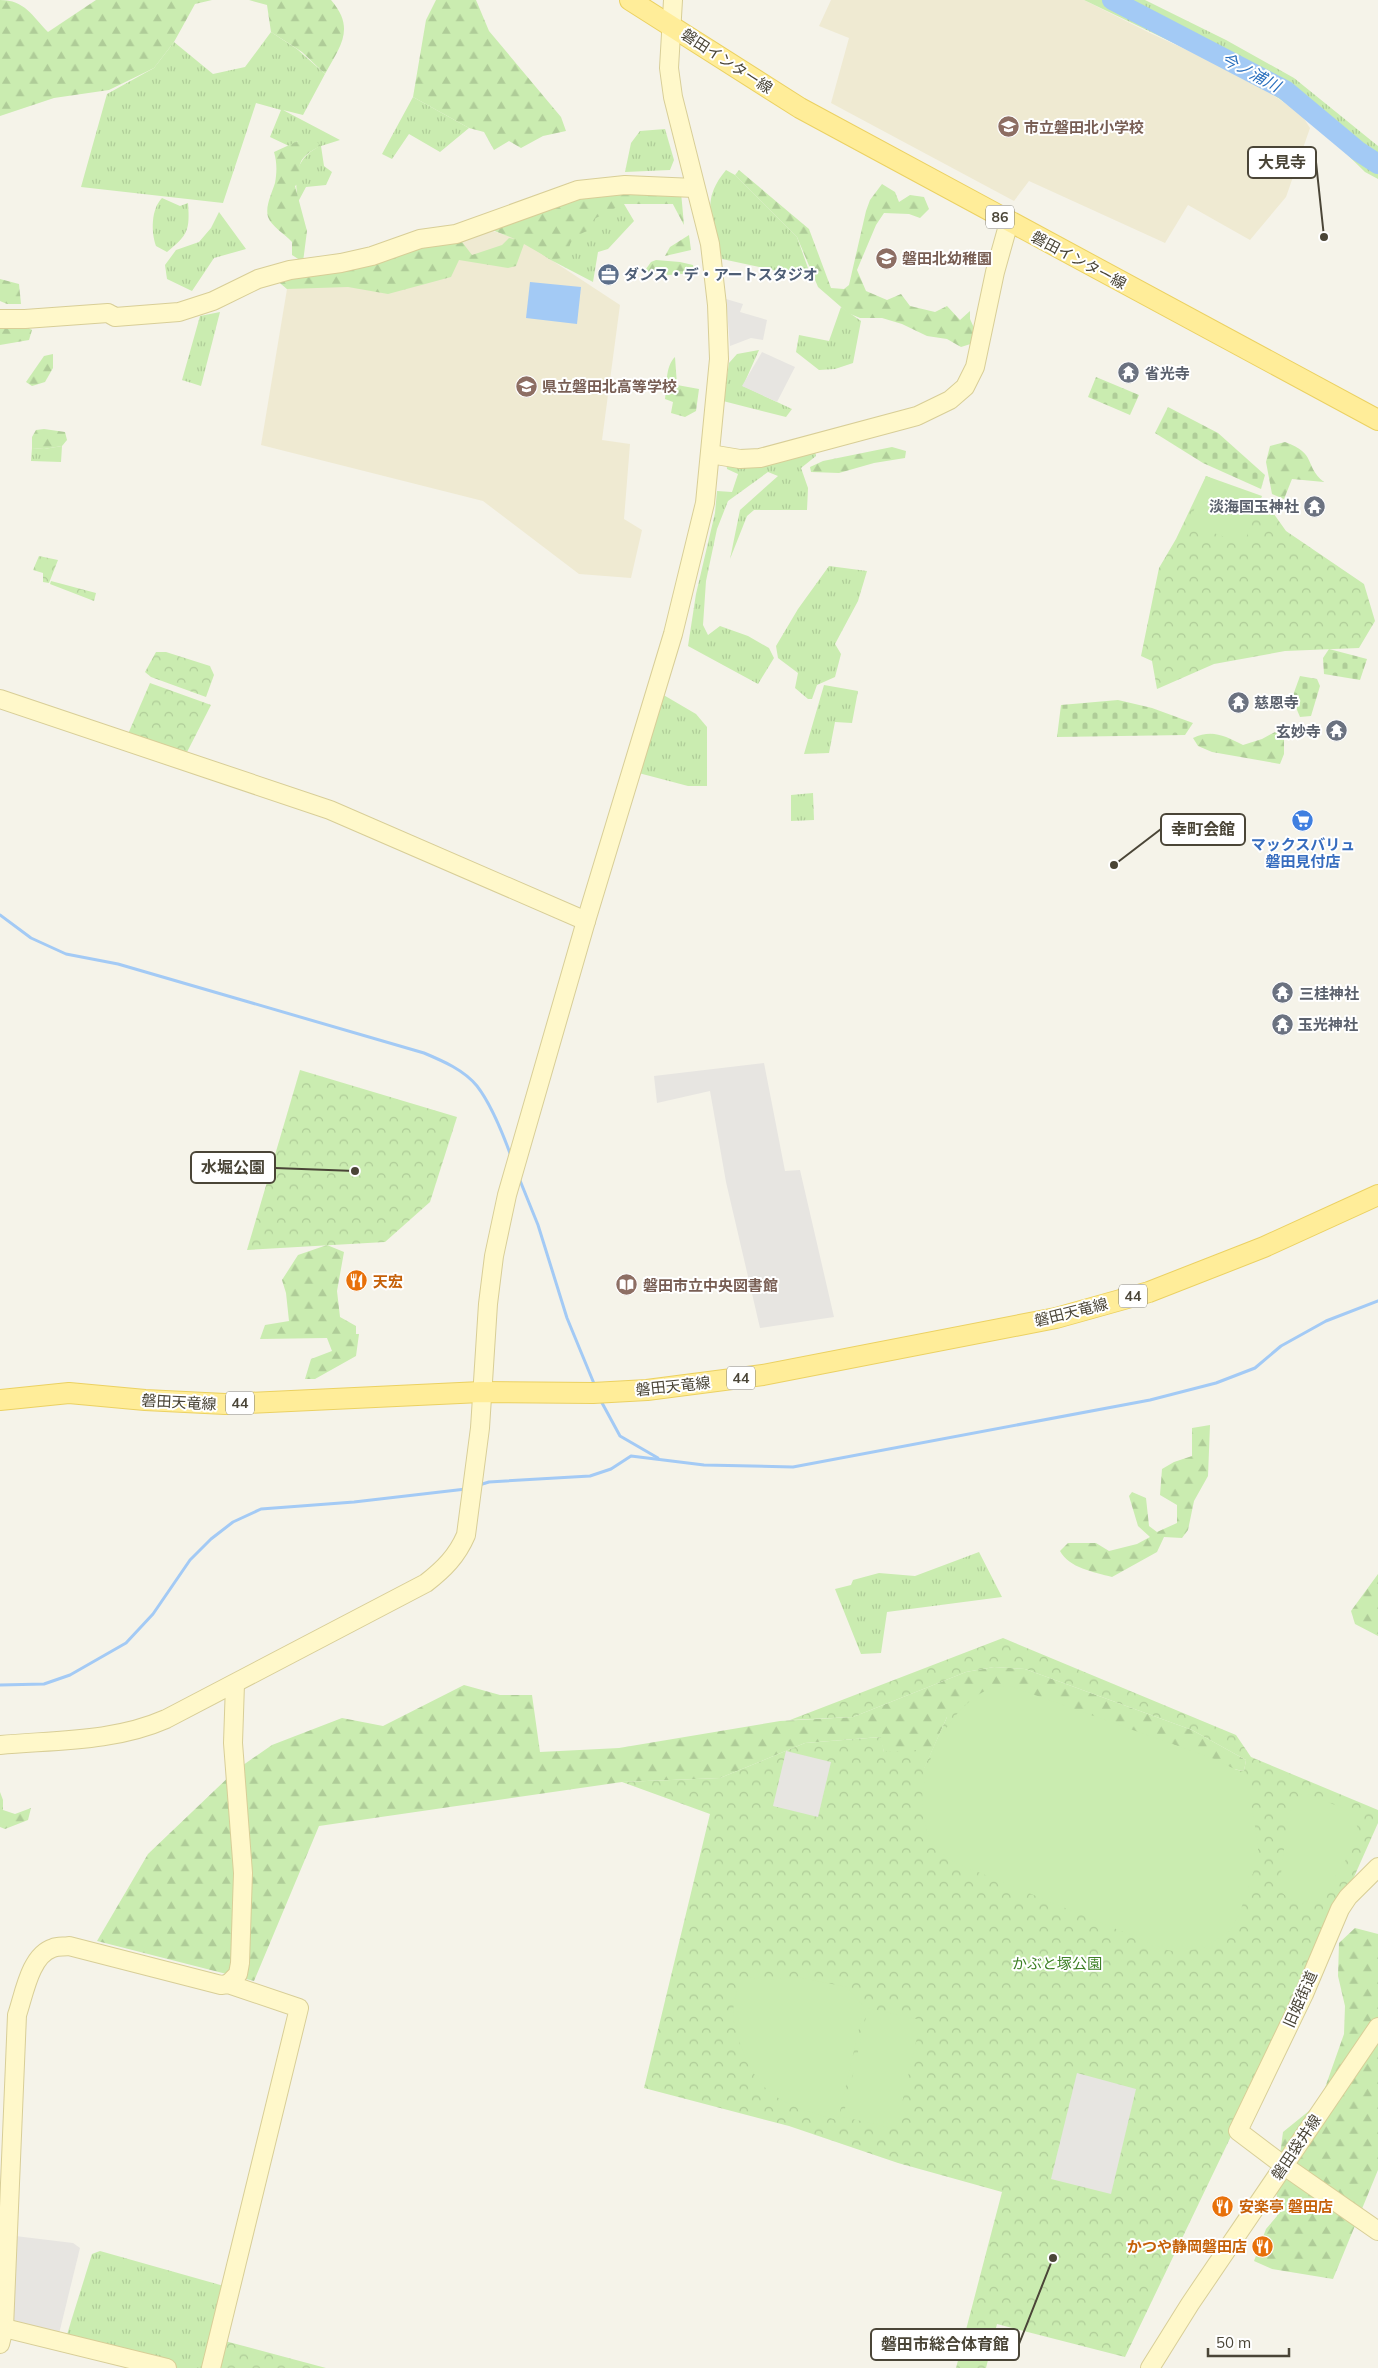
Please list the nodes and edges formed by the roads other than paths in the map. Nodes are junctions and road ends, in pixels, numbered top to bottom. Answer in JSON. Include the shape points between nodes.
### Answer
{"nodes":[{"id":1,"x":630,"y":0,"type":"edge"},
{"id":2,"x":673,"y":0,"type":"edge"},
{"id":3,"x":671,"y":24,"type":"junction"},
{"id":4,"x":695,"y":188,"type":"junction"},
{"id":5,"x":1009,"y":222,"type":"junction"},
{"id":6,"x":0,"y":319,"type":"edge"},
{"id":7,"x":1378,"y":420,"type":"edge"},
{"id":8,"x":710,"y":454,"type":"junction"},
{"id":9,"x":2,"y":706,"type":"edge"},
{"id":10,"x":586,"y":921,"type":"junction"},
{"id":11,"x":1378,"y":1196,"type":"edge"},
{"id":12,"x":481,"y":1392,"type":"junction"},
{"id":13,"x":0,"y":1400,"type":"edge"},
{"id":14,"x":235,"y":1684,"type":"junction"},
{"id":15,"x":0,"y":1745,"type":"edge"},
{"id":16,"x":1374,"y":1870,"type":"edge"},
{"id":17,"x":228,"y":1984,"type":"junction"},
{"id":18,"x":1378,"y":2027,"type":"edge"},
{"id":19,"x":1283,"y":2165,"type":"junction"},
{"id":20,"x":1378,"y":2231,"type":"edge"},
{"id":21,"x":1,"y":2333,"type":"edge"},
{"id":22,"x":167,"y":2368,"type":"edge"},
{"id":23,"x":211,"y":2368,"type":"edge"},
{"id":24,"x":1150,"y":2368,"type":"edge"}],
"edges":[{"from":1,"to":3,"type":"main road","name":"磐田インター線","number":"86"},
{"from":2,"to":3,"type":"street"},
{"from":3,"to":4,"type":"street","via":[[669,68],[673,97]]},
{"from":3,"to":5,"type":"main road","name":"磐田インター線","number":"86","via":[[800,108]]},
{"from":4,"to":6,"type":"street","via":[[625,185],[578,190],[456,234],[420,239],[372,256],[258,279],[213,301],[179,312]]},
{"from":4,"to":8,"type":"street","via":[[710,244],[717,306],[719,359]]},
{"from":5,"to":7,"type":"main road","name":"磐田インター線","number":"86"},
{"from":5,"to":8,"type":"street","via":[[975,367],[965,387],[950,400],[917,416],[760,458],[740,459]]},
{"from":8,"to":10,"type":"street","via":[[705,503],[673,634]]},
{"from":9,"to":10,"type":"street","via":[[330,810]]},
{"from":10,"to":12,"type":"street","via":[[503,1212],[489,1294]]},
{"from":11,"to":12,"type":"main road","name":"磐田天竜線","number":"44","via":[[1195,1275],[1149,1292],[1056,1318],[763,1375],[656,1389],[600,1393]]},
{"from":12,"to":13,"type":"main road","name":"磐田天竜線","number":"44","via":[[225,1404],[69,1393]]},
{"from":12,"to":14,"type":"street","via":[[480,1428],[466,1535],[451,1561],[426,1583]]},
{"from":14,"to":15,"type":"street","via":[[146,1728],[108,1736]]},
{"from":14,"to":17,"type":"street","via":[[233,1743],[243,1873],[240,1964],[238,1974]]},
{"from":16,"to":19,"type":"street","name":"旧姫街道","via":[[1340,1909],[1304,1994],[1238,2131]]},
{"from":17,"to":21,"type":"street","via":[[69,1946],[52,1948],[39,1958],[17,2015]]},
{"from":17,"to":23,"type":"street","via":[[299,2008]]},
{"from":18,"to":19,"type":"street","name":"磐田袋井線"},
{"from":19,"to":20,"type":"street"},
{"from":19,"to":24,"type":"street","name":"磐田袋井線"},
{"from":21,"to":22,"type":"street"}]}
